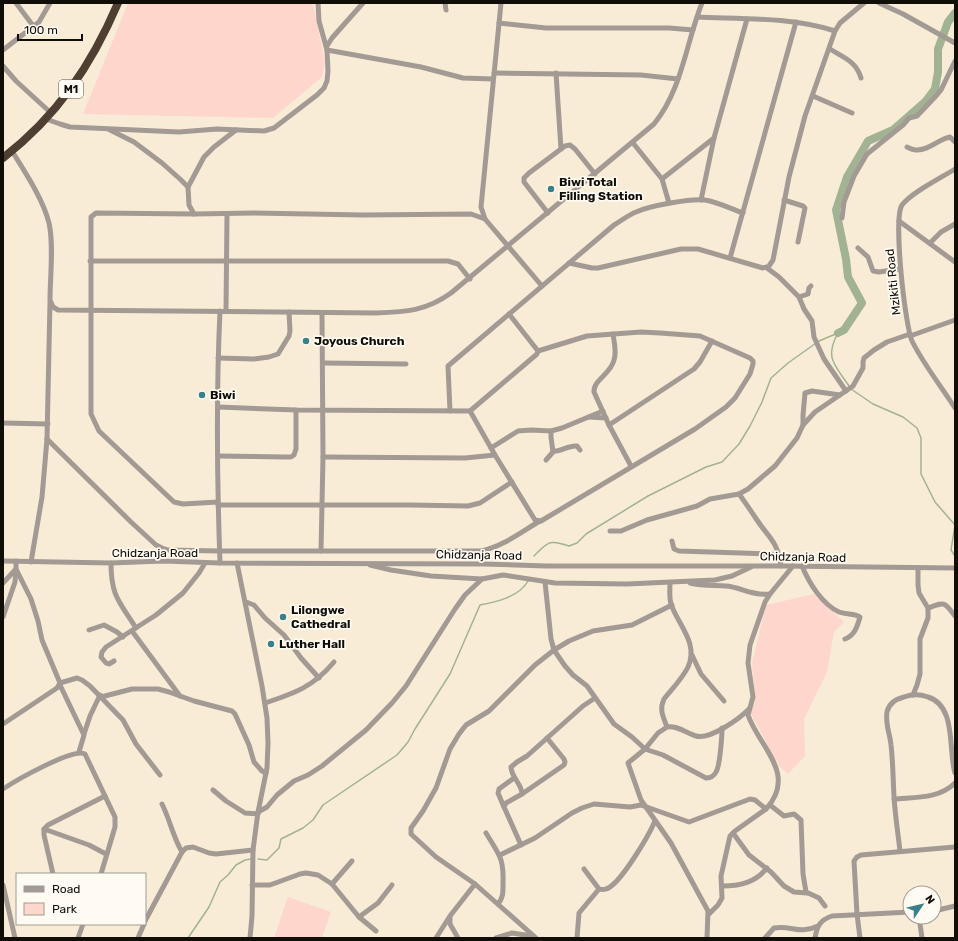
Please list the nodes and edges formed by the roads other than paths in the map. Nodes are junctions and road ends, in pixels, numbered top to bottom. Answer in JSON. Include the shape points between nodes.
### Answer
{"nodes":[{"id":1,"x":16,"y":3,"type":"edge"},
{"id":2,"x":50,"y":3,"type":"edge"},
{"id":3,"x":118,"y":3,"type":"edge"},
{"id":4,"x":318,"y":3,"type":"edge"},
{"id":5,"x":362,"y":3,"type":"edge"},
{"id":6,"x":445,"y":3,"type":"edge"},
{"id":7,"x":501,"y":3,"type":"edge"},
{"id":8,"x":702,"y":3,"type":"edge"},
{"id":9,"x":864,"y":3,"type":"edge"},
{"id":10,"x":879,"y":3,"type":"edge"},
{"id":11,"x":887,"y":4,"type":"edge"},
{"id":12,"x":446,"y":10,"type":"dead end"},
{"id":13,"x":697,"y":17,"type":"junction"},
{"id":14,"x":747,"y":19,"type":"junction"},
{"id":15,"x":796,"y":22,"type":"junction"},
{"id":16,"x":499,"y":23,"type":"junction"},
{"id":17,"x":34,"y":27,"type":"junction"},
{"id":18,"x":692,"y":30,"type":"junction"},
{"id":19,"x":835,"y":31,"type":"junction"},
{"id":20,"x":955,"y":43,"type":"edge"},
{"id":21,"x":327,"y":48,"type":"junction"},
{"id":22,"x":830,"y":49,"type":"junction"},
{"id":23,"x":3,"y":50,"type":"edge"},
{"id":24,"x":955,"y":61,"type":"edge"},
{"id":25,"x":3,"y":66,"type":"edge"},
{"id":26,"x":494,"y":73,"type":"junction"},
{"id":27,"x":556,"y":73,"type":"junction"},
{"id":28,"x":862,"y":78,"type":"dead end"},
{"id":29,"x":493,"y":79,"type":"junction"},
{"id":30,"x":678,"y":79,"type":"junction"},
{"id":31,"x":813,"y":96,"type":"junction"},
{"id":32,"x":852,"y":113,"type":"dead end"},
{"id":33,"x":49,"y":116,"type":"junction"},
{"id":34,"x":107,"y":128,"type":"junction"},
{"id":35,"x":236,"y":130,"type":"junction"},
{"id":36,"x":714,"y":138,"type":"junction"},
{"id":37,"x":955,"y":142,"type":"edge"},
{"id":38,"x":633,"y":143,"type":"junction"},
{"id":39,"x":906,"y":147,"type":"dead end"},
{"id":40,"x":561,"y":149,"type":"junction"},
{"id":41,"x":12,"y":151,"type":"junction"},
{"id":42,"x":3,"y":158,"type":"edge"},
{"id":43,"x":955,"y":169,"type":"edge"},
{"id":44,"x":595,"y":174,"type":"junction"},
{"id":45,"x":662,"y":179,"type":"junction"},
{"id":46,"x":188,"y":187,"type":"junction"},
{"id":47,"x":701,"y":200,"type":"junction"},
{"id":48,"x":784,"y":200,"type":"junction"},
{"id":49,"x":669,"y":203,"type":"junction"},
{"id":50,"x":548,"y":213,"type":"junction"},
{"id":51,"x":743,"y":213,"type":"junction"},
{"id":52,"x":194,"y":214,"type":"junction"},
{"id":53,"x":227,"y":214,"type":"junction"},
{"id":54,"x":842,"y":218,"type":"dead end"},
{"id":55,"x":485,"y":219,"type":"junction"},
{"id":56,"x":899,"y":221,"type":"junction"},
{"id":57,"x":955,"y":224,"type":"edge"},
{"id":58,"x":798,"y":242,"type":"dead end"},
{"id":59,"x":930,"y":243,"type":"junction"},
{"id":60,"x":508,"y":246,"type":"junction"},
{"id":61,"x":858,"y":248,"type":"dead end"},
{"id":62,"x":730,"y":258,"type":"junction"},
{"id":63,"x":90,"y":261,"type":"junction"},
{"id":64,"x":226,"y":262,"type":"junction"},
{"id":65,"x":955,"y":262,"type":"edge"},
{"id":66,"x":569,"y":263,"type":"junction"},
{"id":67,"x":767,"y":268,"type":"junction"},
{"id":68,"x":900,"y":269,"type":"junction"},
{"id":69,"x":470,"y":279,"type":"junction"},
{"id":70,"x":542,"y":286,"type":"junction"},
{"id":71,"x":811,"y":286,"type":"dead end"},
{"id":72,"x":799,"y":297,"type":"junction"},
{"id":73,"x":50,"y":300,"type":"junction"},
{"id":74,"x":90,"y":310,"type":"junction"},
{"id":75,"x":223,"y":311,"type":"junction"},
{"id":76,"x":289,"y":312,"type":"junction"},
{"id":77,"x":322,"y":312,"type":"junction"},
{"id":78,"x":509,"y":314,"type":"junction"},
{"id":79,"x":955,"y":320,"type":"edge"},
{"id":80,"x":612,"y":334,"type":"junction"},
{"id":81,"x":910,"y":335,"type":"junction"},
{"id":82,"x":712,"y":341,"type":"junction"},
{"id":83,"x":538,"y":351,"type":"junction"},
{"id":84,"x":218,"y":358,"type":"junction"},
{"id":85,"x":323,"y":363,"type":"junction"},
{"id":86,"x":406,"y":364,"type":"dead end"},
{"id":87,"x":849,"y":389,"type":"junction"},
{"id":88,"x":840,"y":395,"type":"junction"},
{"id":89,"x":218,"y":407,"type":"junction"},
{"id":90,"x":955,"y":408,"type":"edge"},
{"id":91,"x":296,"y":410,"type":"junction"},
{"id":92,"x":323,"y":410,"type":"junction"},
{"id":93,"x":450,"y":411,"type":"junction"},
{"id":94,"x":470,"y":411,"type":"junction"},
{"id":95,"x":602,"y":411,"type":"junction"},
{"id":96,"x":588,"y":417,"type":"junction"},
{"id":97,"x":606,"y":418,"type":"junction"},
{"id":98,"x":3,"y":423,"type":"edge"},
{"id":99,"x":48,"y":424,"type":"junction"},
{"id":100,"x":803,"y":425,"type":"junction"},
{"id":101,"x":609,"y":426,"type":"junction"},
{"id":102,"x":552,"y":431,"type":"junction"},
{"id":103,"x":48,"y":439,"type":"junction"},
{"id":104,"x":491,"y":448,"type":"junction"},
{"id":105,"x":580,"y":450,"type":"dead end"},
{"id":106,"x":553,"y":451,"type":"junction"},
{"id":107,"x":495,"y":455,"type":"junction"},
{"id":108,"x":218,"y":456,"type":"junction"},
{"id":109,"x":323,"y":457,"type":"junction"},
{"id":110,"x":546,"y":460,"type":"dead end"},
{"id":111,"x":631,"y":466,"type":"junction"},
{"id":112,"x":512,"y":482,"type":"junction"},
{"id":113,"x":739,"y":494,"type":"junction"},
{"id":114,"x":218,"y":504,"type":"junction"},
{"id":115,"x":322,"y":505,"type":"junction"},
{"id":116,"x":541,"y":521,"type":"junction"},
{"id":117,"x":610,"y":531,"type":"dead end"},
{"id":118,"x":672,"y":542,"type":"dead end"},
{"id":119,"x":219,"y":551,"type":"junction"},
{"id":120,"x":321,"y":551,"type":"junction"},
{"id":121,"x":780,"y":556,"type":"junction"},
{"id":122,"x":3,"y":561,"type":"edge"},
{"id":123,"x":16,"y":561,"type":"junction"},
{"id":124,"x":31,"y":562,"type":"junction"},
{"id":125,"x":111,"y":562,"type":"junction"},
{"id":126,"x":205,"y":563,"type":"junction"},
{"id":127,"x":220,"y":563,"type":"junction"},
{"id":128,"x":237,"y":563,"type":"junction"},
{"id":129,"x":361,"y":563,"type":"junction"},
{"id":130,"x":752,"y":566,"type":"junction"},
{"id":131,"x":781,"y":566,"type":"junction"},
{"id":132,"x":793,"y":566,"type":"junction"},
{"id":133,"x":802,"y":566,"type":"junction"},
{"id":134,"x":918,"y":568,"type":"junction"},
{"id":135,"x":955,"y":568,"type":"edge"},
{"id":136,"x":16,"y":570,"type":"junction"},
{"id":137,"x":482,"y":579,"type":"junction"},
{"id":138,"x":544,"y":582,"type":"junction"},
{"id":139,"x":670,"y":582,"type":"junction"},
{"id":140,"x":683,"y":582,"type":"junction"},
{"id":141,"x":3,"y":583,"type":"edge"},
{"id":142,"x":770,"y":594,"type":"junction"},
{"id":143,"x":246,"y":602,"type":"junction"},
{"id":144,"x":672,"y":605,"type":"junction"},
{"id":145,"x":928,"y":608,"type":"junction"},
{"id":146,"x":955,"y":616,"type":"edge"},
{"id":147,"x":3,"y":617,"type":"edge"},
{"id":148,"x":89,"y":630,"type":"dead end"},
{"id":149,"x":134,"y":630,"type":"junction"},
{"id":150,"x":123,"y":637,"type":"junction"},
{"id":151,"x":844,"y":639,"type":"dead end"},
{"id":152,"x":554,"y":650,"type":"junction"},
{"id":153,"x":691,"y":654,"type":"junction"},
{"id":154,"x":114,"y":661,"type":"dead end"},
{"id":155,"x":334,"y":662,"type":"dead end"},
{"id":156,"x":319,"y":678,"type":"junction"},
{"id":157,"x":60,"y":684,"type":"junction"},
{"id":158,"x":913,"y":695,"type":"junction"},
{"id":159,"x":101,"y":696,"type":"junction"},
{"id":160,"x":180,"y":696,"type":"junction"},
{"id":161,"x":595,"y":698,"type":"junction"},
{"id":162,"x":724,"y":701,"type":"dead end"},
{"id":163,"x":265,"y":703,"type":"junction"},
{"id":164,"x":749,"y":710,"type":"junction"},
{"id":165,"x":3,"y":724,"type":"edge"},
{"id":166,"x":667,"y":727,"type":"junction"},
{"id":167,"x":722,"y":728,"type":"junction"},
{"id":168,"x":84,"y":735,"type":"junction"},
{"id":169,"x":547,"y":738,"type":"junction"},
{"id":170,"x":645,"y":749,"type":"junction"},
{"id":171,"x":79,"y":752,"type":"junction"},
{"id":172,"x":266,"y":773,"type":"junction"},
{"id":173,"x":955,"y":773,"type":"edge"},
{"id":174,"x":160,"y":775,"type":"dead end"},
{"id":175,"x":514,"y":778,"type":"junction"},
{"id":176,"x":955,"y":783,"type":"edge"},
{"id":177,"x":3,"y":789,"type":"edge"},
{"id":178,"x":213,"y":790,"type":"dead end"},
{"id":179,"x":522,"y":794,"type":"junction"},
{"id":180,"x":105,"y":796,"type":"junction"},
{"id":181,"x":894,"y":799,"type":"junction"},
{"id":182,"x":162,"y":804,"type":"dead end"},
{"id":183,"x":504,"y":807,"type":"junction"},
{"id":184,"x":645,"y":807,"type":"junction"},
{"id":185,"x":768,"y":807,"type":"junction"},
{"id":186,"x":258,"y":813,"type":"junction"},
{"id":187,"x":655,"y":820,"type":"junction"},
{"id":188,"x":44,"y":829,"type":"junction"},
{"id":189,"x":486,"y":833,"type":"dead end"},
{"id":190,"x":732,"y":833,"type":"junction"},
{"id":191,"x":521,"y":845,"type":"junction"},
{"id":192,"x":955,"y":847,"type":"edge"},
{"id":193,"x":253,"y":850,"type":"junction"},
{"id":194,"x":900,"y":851,"type":"junction"},
{"id":195,"x":182,"y":852,"type":"junction"},
{"id":196,"x":106,"y":854,"type":"junction"},
{"id":197,"x":500,"y":855,"type":"junction"},
{"id":198,"x":352,"y":861,"type":"dead end"},
{"id":199,"x":767,"y":868,"type":"junction"},
{"id":200,"x":584,"y":869,"type":"dead end"},
{"id":201,"x":53,"y":873,"type":"edge"},
{"id":202,"x":101,"y":873,"type":"edge"},
{"id":203,"x":332,"y":884,"type":"junction"},
{"id":204,"x":475,"y":884,"type":"junction"},
{"id":205,"x":3,"y":885,"type":"edge"},
{"id":206,"x":252,"y":885,"type":"junction"},
{"id":207,"x":392,"y":885,"type":"dead end"},
{"id":208,"x":722,"y":886,"type":"junction"},
{"id":209,"x":599,"y":889,"type":"junction"},
{"id":210,"x":807,"y":893,"type":"junction"},
{"id":211,"x":498,"y":904,"type":"junction"},
{"id":212,"x":825,"y":906,"type":"dead end"},
{"id":213,"x":955,"y":906,"type":"edge"},
{"id":214,"x":942,"y":909,"type":"edge"},
{"id":215,"x":902,"y":912,"type":"edge"},
{"id":216,"x":709,"y":914,"type":"junction"},
{"id":217,"x":857,"y":914,"type":"junction"},
{"id":218,"x":450,"y":916,"type":"junction"},
{"id":219,"x":359,"y":917,"type":"junction"},
{"id":220,"x":146,"y":919,"type":"edge"},
{"id":221,"x":83,"y":925,"type":"edge"},
{"id":222,"x":143,"y":925,"type":"edge"},
{"id":223,"x":920,"y":925,"type":"edge"},
{"id":224,"x":818,"y":926,"type":"junction"},
{"id":225,"x":376,"y":931,"type":"dead end"},
{"id":226,"x":535,"y":937,"type":"edge"},
{"id":227,"x":15,"y":938,"type":"edge"},
{"id":228,"x":78,"y":938,"type":"edge"},
{"id":229,"x":138,"y":938,"type":"edge"},
{"id":230,"x":250,"y":938,"type":"edge"},
{"id":231,"x":436,"y":938,"type":"edge"},
{"id":232,"x":458,"y":938,"type":"edge"},
{"id":233,"x":496,"y":938,"type":"edge"},
{"id":234,"x":577,"y":938,"type":"edge"},
{"id":235,"x":707,"y":938,"type":"edge"},
{"id":236,"x":765,"y":938,"type":"edge"},
{"id":237,"x":815,"y":938,"type":"edge"},
{"id":238,"x":860,"y":938,"type":"edge"},
{"id":239,"x":922,"y":938,"type":"edge"}],
"edges":[{"from":1,"to":17,"type":"street"},
{"from":2,"to":17,"type":"street"},
{"from":3,"to":33,"type":"highway","number":"M1","via":[[79,78]]},
{"from":4,"to":21,"type":"street","via":[[319,20]]},
{"from":5,"to":21,"type":"street","via":[[332,38]]},
{"from":6,"to":12,"type":"street"},
{"from":7,"to":16,"type":"street"},
{"from":8,"to":13,"type":"street"},
{"from":9,"to":19,"type":"street"},
{"from":10,"to":11,"type":"street"},
{"from":11,"to":20,"type":"street"},
{"from":13,"to":14,"type":"street"},
{"from":13,"to":18,"type":"street"},
{"from":14,"to":15,"type":"street"},
{"from":14,"to":36,"type":"street"},
{"from":15,"to":19,"type":"street"},
{"from":15,"to":51,"type":"street"},
{"from":16,"to":18,"type":"street","via":[[546,28]]},
{"from":16,"to":26,"type":"street"},
{"from":17,"to":23,"type":"street"},
{"from":18,"to":30,"type":"street"},
{"from":19,"to":22,"type":"street"},
{"from":21,"to":29,"type":"street","via":[[463,78]]},
{"from":21,"to":35,"type":"street","via":[[327,81],[317,95],[274,128],[264,131]]},
{"from":22,"to":28,"type":"street","via":[[852,62]]},
{"from":22,"to":31,"type":"street"},
{"from":24,"to":54,"type":"street","via":[[936,96],[917,116],[909,118],[867,154],[854,176],[844,202]]},
{"from":25,"to":33,"type":"street"},
{"from":26,"to":27,"type":"street"},
{"from":26,"to":29,"type":"street"},
{"from":27,"to":30,"type":"street","via":[[640,75]]},
{"from":27,"to":40,"type":"street"},
{"from":29,"to":55,"type":"street","via":[[481,207]]},
{"from":30,"to":38,"type":"street","via":[[660,117]]},
{"from":31,"to":32,"type":"street"},
{"from":31,"to":48,"type":"street","via":[[805,116]]},
{"from":33,"to":34,"type":"street","via":[[70,127]]},
{"from":33,"to":41,"type":"highway","number":"M1"},
{"from":34,"to":35,"type":"street","via":[[179,132]]},
{"from":34,"to":46,"type":"street","via":[[134,142]]},
{"from":35,"to":46,"type":"street","via":[[204,157]]},
{"from":36,"to":45,"type":"street"},
{"from":36,"to":47,"type":"street"},
{"from":37,"to":39,"type":"street","via":[[950,137],[918,150]]},
{"from":38,"to":44,"type":"street"},
{"from":38,"to":45,"type":"street"},
{"from":40,"to":44,"type":"street","via":[[568,144],[572,145]]},
{"from":40,"to":50,"type":"street","via":[[524,178],[525,184]]},
{"from":41,"to":42,"type":"highway","number":"M1"},
{"from":41,"to":73,"type":"street","via":[[42,205],[49,223]]},
{"from":43,"to":56,"type":"street","name":"Mzikiti Road","via":[[906,202],[900,208]]},
{"from":44,"to":50,"type":"street"},
{"from":45,"to":49,"type":"street"},
{"from":46,"to":52,"type":"street","via":[[189,205]]},
{"from":47,"to":49,"type":"street"},
{"from":47,"to":51,"type":"street","via":[[708,200]]},
{"from":48,"to":58,"type":"street","via":[[805,208]]},
{"from":48,"to":67,"type":"street","via":[[773,260]]},
{"from":49,"to":66,"type":"street","via":[[643,210],[614,225]]},
{"from":50,"to":60,"type":"street"},
{"from":51,"to":62,"type":"street"},
{"from":52,"to":53,"type":"street"},
{"from":52,"to":63,"type":"street","via":[[96,213],[91,217]]},
{"from":53,"to":55,"type":"street","via":[[471,214]]},
{"from":53,"to":64,"type":"street"},
{"from":55,"to":60,"type":"street"},
{"from":56,"to":59,"type":"street"},
{"from":56,"to":68,"type":"street","name":"Mzikiti Road"},
{"from":57,"to":59,"type":"street","via":[[941,232]]},
{"from":59,"to":65,"type":"street"},
{"from":60,"to":69,"type":"street"},
{"from":60,"to":70,"type":"street"},
{"from":61,"to":68,"type":"street","via":[[868,257],[873,271]]},
{"from":62,"to":66,"type":"street","via":[[692,248],[598,268]]},
{"from":62,"to":67,"type":"street"},
{"from":63,"to":64,"type":"street"},
{"from":63,"to":74,"type":"street"},
{"from":64,"to":69,"type":"street","via":[[448,261],[458,264]]},
{"from":64,"to":75,"type":"street"},
{"from":66,"to":70,"type":"street"},
{"from":67,"to":72,"type":"street"},
{"from":68,"to":81,"type":"street","name":"Mzikiti Road"},
{"from":69,"to":77,"type":"street","via":[[431,306],[407,312]]},
{"from":70,"to":78,"type":"street"},
{"from":71,"to":72,"type":"street","via":[[808,294]]},
{"from":72,"to":87,"type":"street","via":[[812,321],[814,337],[825,362]]},
{"from":73,"to":74,"type":"street","via":[[53,307],[58,310]]},
{"from":73,"to":99,"type":"street"},
{"from":74,"to":75,"type":"street"},
{"from":74,"to":114,"type":"street","via":[[91,414],[99,431],[174,502]]},
{"from":75,"to":76,"type":"street"},
{"from":75,"to":84,"type":"street"},
{"from":76,"to":77,"type":"street"},
{"from":76,"to":84,"type":"street","via":[[289,336],[278,354],[254,359]]},
{"from":77,"to":85,"type":"street"},
{"from":78,"to":83,"type":"street"},
{"from":78,"to":93,"type":"street","via":[[448,366]]},
{"from":79,"to":81,"type":"street"},
{"from":80,"to":82,"type":"street","via":[[680,334],[700,336]]},
{"from":80,"to":83,"type":"street","via":[[587,336]]},
{"from":80,"to":95,"type":"street","via":[[615,358],[610,370],[594,387]]},
{"from":81,"to":87,"type":"street","via":[[877,347],[864,358],[863,368]]},
{"from":81,"to":90,"type":"street","name":"Mzikiti Road","via":[[929,370]]},
{"from":82,"to":101,"type":"street","via":[[694,369]]},
{"from":82,"to":111,"type":"street","via":[[750,358],[753,362],[750,374],[735,398],[695,429]]},
{"from":83,"to":94,"type":"street"},
{"from":84,"to":89,"type":"street"},
{"from":85,"to":86,"type":"street"},
{"from":85,"to":92,"type":"street"},
{"from":87,"to":88,"type":"street"},
{"from":88,"to":100,"type":"street","via":[[814,412]]},
{"from":88,"to":100,"type":"street","via":[[812,391],[805,393]]},
{"from":89,"to":91,"type":"street"},
{"from":89,"to":108,"type":"street"},
{"from":91,"to":92,"type":"street"},
{"from":91,"to":108,"type":"street","via":[[296,450],[291,457]]},
{"from":92,"to":93,"type":"street"},
{"from":92,"to":109,"type":"street"},
{"from":93,"to":94,"type":"street"},
{"from":94,"to":104,"type":"street"},
{"from":95,"to":96,"type":"street"},
{"from":95,"to":97,"type":"street"},
{"from":96,"to":97,"type":"street"},
{"from":96,"to":102,"type":"street"},
{"from":97,"to":101,"type":"street"},
{"from":98,"to":99,"type":"street"},
{"from":99,"to":103,"type":"street"},
{"from":100,"to":113,"type":"street","via":[[797,438],[775,466]]},
{"from":101,"to":111,"type":"street"},
{"from":102,"to":104,"type":"street","via":[[518,431]]},
{"from":102,"to":106,"type":"street"},
{"from":103,"to":119,"type":"street","via":[[156,545],[168,550]]},
{"from":103,"to":124,"type":"street"},
{"from":104,"to":107,"type":"street"},
{"from":105,"to":106,"type":"street","via":[[573,445]]},
{"from":106,"to":110,"type":"street"},
{"from":107,"to":109,"type":"street","via":[[465,458]]},
{"from":107,"to":112,"type":"street"},
{"from":108,"to":114,"type":"street"},
{"from":109,"to":115,"type":"street"},
{"from":111,"to":116,"type":"street"},
{"from":112,"to":115,"type":"street","via":[[472,506]]},
{"from":112,"to":116,"type":"street","via":[[534,520]]},
{"from":113,"to":117,"type":"street","via":[[707,500],[698,506],[647,520],[621,531]]},
{"from":113,"to":121,"type":"street","via":[[774,541]]},
{"from":114,"to":115,"type":"street"},
{"from":114,"to":119,"type":"street"},
{"from":115,"to":120,"type":"street"},
{"from":116,"to":120,"type":"street","via":[[492,549],[481,551]]},
{"from":118,"to":121,"type":"street","via":[[674,550],[679,551]]},
{"from":119,"to":120,"type":"street"},
{"from":119,"to":127,"type":"street"},
{"from":121,"to":131,"type":"street"},
{"from":122,"to":123,"type":"street","name":"Chidzanja Road"},
{"from":123,"to":124,"type":"street","name":"Chidzanja Road"},
{"from":123,"to":136,"type":"street"},
{"from":124,"to":125,"type":"street","name":"Chidzanja Road"},
{"from":125,"to":126,"type":"street","name":"Chidzanja Road"},
{"from":125,"to":149,"type":"street","via":[[112,584],[116,596]]},
{"from":126,"to":127,"type":"street","name":"Chidzanja Road"},
{"from":126,"to":149,"type":"street","via":[[183,594]]},
{"from":127,"to":128,"type":"street","name":"Chidzanja Road"},
{"from":128,"to":129,"type":"street","name":"Chidzanja Road"},
{"from":128,"to":143,"type":"street"},
{"from":129,"to":130,"type":"street","name":"Chidzanja Road"},
{"from":129,"to":137,"type":"street","via":[[418,575]]},
{"from":130,"to":131,"type":"street","name":"Chidzanja Road"},
{"from":130,"to":140,"type":"street","via":[[724,578]]},
{"from":131,"to":132,"type":"street","name":"Chidzanja Road"},
{"from":132,"to":133,"type":"street","name":"Chidzanja Road"},
{"from":132,"to":142,"type":"street"},
{"from":133,"to":134,"type":"street","name":"Chidzanja Road"},
{"from":133,"to":151,"type":"street","via":[[808,580],[828,604],[839,611],[860,617],[854,634]]},
{"from":134,"to":135,"type":"street","name":"Chidzanja Road"},
{"from":134,"to":145,"type":"street","via":[[919,592]]},
{"from":136,"to":141,"type":"street"},
{"from":136,"to":147,"type":"street","via":[[15,582]]},
{"from":136,"to":157,"type":"street","via":[[31,600],[42,640]]},
{"from":137,"to":138,"type":"street","via":[[503,575]]},
{"from":137,"to":186,"type":"street","via":[[465,595],[436,637],[419,668],[392,703],[366,730],[322,766],[294,781]]},
{"from":138,"to":139,"type":"street"},
{"from":138,"to":152,"type":"street"},
{"from":139,"to":140,"type":"street"},
{"from":139,"to":144,"type":"street"},
{"from":140,"to":142,"type":"street"},
{"from":142,"to":164,"type":"street","via":[[761,612],[748,653],[753,697]]},
{"from":143,"to":156,"type":"street","via":[[257,608],[284,635]]},
{"from":143,"to":163,"type":"street"},
{"from":144,"to":152,"type":"street","via":[[636,623],[593,631],[569,640]]},
{"from":144,"to":153,"type":"street","via":[[685,630]]},
{"from":145,"to":146,"type":"street","via":[[944,604]]},
{"from":145,"to":158,"type":"street","via":[[928,618],[919,645],[920,674]]},
{"from":148,"to":150,"type":"street","via":[[104,625]]},
{"from":149,"to":150,"type":"street"},
{"from":149,"to":160,"type":"street"},
{"from":150,"to":154,"type":"street","via":[[102,652],[101,657],[106,663]]},
{"from":152,"to":161,"type":"street","via":[[565,666],[584,683]]},
{"from":152,"to":204,"type":"street","via":[[489,711],[462,729],[450,749],[433,795],[411,828],[411,834],[427,850]]},
{"from":153,"to":162,"type":"street","via":[[701,674]]},
{"from":153,"to":166,"type":"street","via":[[688,667],[662,705],[661,711]]},
{"from":155,"to":156,"type":"street"},
{"from":156,"to":163,"type":"street","via":[[301,690]]},
{"from":157,"to":159,"type":"street","via":[[80,678]]},
{"from":157,"to":165,"type":"street"},
{"from":157,"to":168,"type":"street"},
{"from":158,"to":173,"type":"street","via":[[932,698],[946,716]]},
{"from":158,"to":181,"type":"street","via":[[892,702],[887,712],[886,725],[891,744]]},
{"from":159,"to":160,"type":"street","via":[[132,689],[158,689]]},
{"from":159,"to":168,"type":"street","via":[[90,716]]},
{"from":159,"to":174,"type":"street","via":[[123,720],[136,744]]},
{"from":160,"to":172,"type":"street","via":[[234,712],[254,762]]},
{"from":161,"to":169,"type":"street","via":[[582,706]]},
{"from":161,"to":170,"type":"street","via":[[614,724]]},
{"from":163,"to":172,"type":"street","via":[[268,743]]},
{"from":164,"to":167,"type":"street"},
{"from":164,"to":185,"type":"street","via":[[749,718],[776,764],[778,774],[778,788]]},
{"from":166,"to":167,"type":"street","via":[[702,737]]},
{"from":166,"to":170,"type":"street","via":[[658,733]]},
{"from":167,"to":170,"type":"street","via":[[719,766],[711,778],[706,778],[663,755]]},
{"from":168,"to":171,"type":"street"},
{"from":169,"to":175,"type":"street","via":[[511,767]]},
{"from":169,"to":179,"type":"street","via":[[565,762]]},
{"from":170,"to":184,"type":"street","via":[[628,763]]},
{"from":171,"to":177,"type":"street","via":[[46,765]]},
{"from":171,"to":180,"type":"street","via":[[86,756]]},
{"from":172,"to":186,"type":"street"},
{"from":175,"to":179,"type":"street"},
{"from":175,"to":183,"type":"street","via":[[499,789],[498,794]]},
{"from":176,"to":181,"type":"street","via":[[947,790],[934,795]]},
{"from":178,"to":186,"type":"street","via":[[226,802],[245,813]]},
{"from":179,"to":183,"type":"street","via":[[506,803]]},
{"from":180,"to":188,"type":"street"},
{"from":180,"to":196,"type":"street","via":[[116,822]]},
{"from":181,"to":194,"type":"street"},
{"from":182,"to":195,"type":"street"},
{"from":183,"to":191,"type":"street"},
{"from":184,"to":185,"type":"street","via":[[689,822],[750,800]]},
{"from":184,"to":187,"type":"street"},
{"from":184,"to":191,"type":"street","via":[[594,804],[572,813]]},
{"from":185,"to":190,"type":"street"},
{"from":185,"to":210,"type":"street","via":[[784,816],[794,814],[801,820]]},
{"from":186,"to":193,"type":"street"},
{"from":187,"to":209,"type":"street","via":[[624,872],[607,889]]},
{"from":187,"to":216,"type":"street","via":[[677,853]]},
{"from":188,"to":196,"type":"street"},
{"from":188,"to":201,"type":"street"},
{"from":189,"to":197,"type":"street"},
{"from":190,"to":199,"type":"street","via":[[749,855]]},
{"from":190,"to":208,"type":"street","via":[[721,876]]},
{"from":191,"to":197,"type":"street"},
{"from":192,"to":194,"type":"street"},
{"from":193,"to":195,"type":"street","via":[[216,854],[193,847]]},
{"from":193,"to":206,"type":"street"},
{"from":194,"to":217,"type":"street","via":[[861,855],[854,861]]},
{"from":195,"to":220,"type":"street"},
{"from":196,"to":202,"type":"street"},
{"from":197,"to":211,"type":"street","via":[[504,873],[503,894]]},
{"from":198,"to":203,"type":"street"},
{"from":199,"to":208,"type":"street","via":[[761,875],[742,885]]},
{"from":199,"to":210,"type":"street","via":[[791,891]]},
{"from":200,"to":209,"type":"street"},
{"from":203,"to":206,"type":"street","via":[[318,875],[306,873],[270,885]]},
{"from":203,"to":219,"type":"street"},
{"from":204,"to":211,"type":"street"},
{"from":204,"to":218,"type":"street"},
{"from":205,"to":227,"type":"street"},
{"from":206,"to":230,"type":"street"},
{"from":207,"to":219,"type":"street","via":[[378,903]]},
{"from":208,"to":216,"type":"street","via":[[722,898]]},
{"from":209,"to":234,"type":"street","via":[[579,913]]},
{"from":210,"to":212,"type":"street","via":[[819,898]]},
{"from":211,"to":226,"type":"street"},
{"from":213,"to":214,"type":"street"},
{"from":215,"to":217,"type":"street"},
{"from":216,"to":235,"type":"street"},
{"from":217,"to":224,"type":"street","via":[[832,916],[824,919]]},
{"from":217,"to":238,"type":"street"},
{"from":218,"to":231,"type":"street"},
{"from":218,"to":232,"type":"street","via":[[450,924]]},
{"from":219,"to":225,"type":"street"},
{"from":221,"to":228,"type":"street"},
{"from":222,"to":229,"type":"street"},
{"from":223,"to":239,"type":"street"},
{"from":224,"to":236,"type":"street","via":[[804,930],[774,928]]},
{"from":224,"to":237,"type":"street"},
{"from":226,"to":233,"type":"street","via":[[512,933]]}]}
